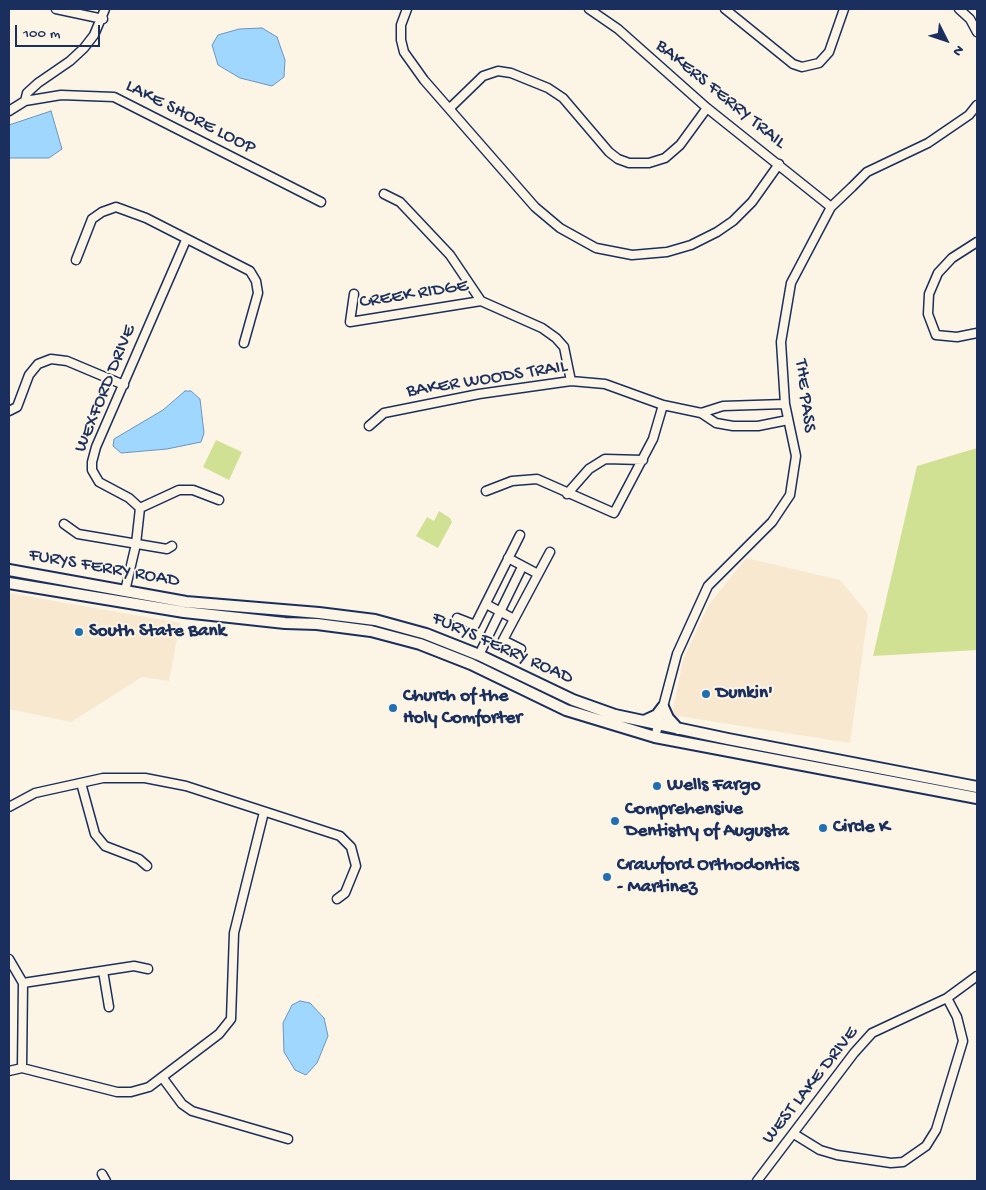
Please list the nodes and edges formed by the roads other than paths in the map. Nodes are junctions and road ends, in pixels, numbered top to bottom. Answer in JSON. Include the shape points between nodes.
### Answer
{"nodes":[{"id":1,"x":56,"y":9,"type":"edge"},
{"id":2,"x":105,"y":9,"type":"edge"},
{"id":3,"x":407,"y":9,"type":"edge"},
{"id":4,"x":589,"y":9,"type":"edge"},
{"id":5,"x":725,"y":9,"type":"edge"},
{"id":6,"x":844,"y":9,"type":"edge"},
{"id":7,"x":959,"y":9,"type":"edge"},
{"id":8,"x":103,"y":19,"type":"junction"},
{"id":9,"x":977,"y":32,"type":"edge"},
{"id":10,"x":25,"y":101,"type":"junction"},
{"id":11,"x":977,"y":105,"type":"edge"},
{"id":12,"x":450,"y":108,"type":"junction"},
{"id":13,"x":707,"y":108,"type":"junction"},
{"id":14,"x":9,"y":111,"type":"edge"},
{"id":15,"x":779,"y":164,"type":"junction"},
{"id":16,"x":384,"y":194,"type":"dead end"},
{"id":17,"x":322,"y":202,"type":"dead end"},
{"id":18,"x":832,"y":207,"type":"junction"},
{"id":19,"x":186,"y":240,"type":"junction"},
{"id":20,"x":977,"y":242,"type":"edge"},
{"id":21,"x":76,"y":260,"type":"dead end"},
{"id":22,"x":354,"y":294,"type":"dead end"},
{"id":23,"x":481,"y":301,"type":"junction"},
{"id":24,"x":977,"y":332,"type":"edge"},
{"id":25,"x":244,"y":343,"type":"dead end"},
{"id":26,"x":571,"y":381,"type":"junction"},
{"id":27,"x":124,"y":385,"type":"junction"},
{"id":28,"x":785,"y":404,"type":"junction"},
{"id":29,"x":663,"y":405,"type":"junction"},
{"id":30,"x":9,"y":411,"type":"edge"},
{"id":31,"x":701,"y":413,"type":"junction"},
{"id":32,"x":788,"y":420,"type":"junction"},
{"id":33,"x":368,"y":426,"type":"dead end"},
{"id":34,"x":643,"y":460,"type":"junction"},
{"id":35,"x":486,"y":491,"type":"dead end"},
{"id":36,"x":567,"y":494,"type":"junction"},
{"id":37,"x":219,"y":500,"type":"dead end"},
{"id":38,"x":140,"y":508,"type":"junction"},
{"id":39,"x":64,"y":524,"type":"dead end"},
{"id":40,"x":520,"y":535,"type":"dead end"},
{"id":41,"x":136,"y":544,"type":"junction"},
{"id":42,"x":172,"y":546,"type":"dead end"},
{"id":43,"x":550,"y":552,"type":"dead end"},
{"id":44,"x":508,"y":558,"type":"junction"},
{"id":45,"x":522,"y":567,"type":"junction"},
{"id":46,"x":9,"y":570,"type":"edge"},
{"id":47,"x":538,"y":574,"type":"junction"},
{"id":48,"x":9,"y":582,"type":"edge"},
{"id":49,"x":125,"y":591,"type":"junction"},
{"id":50,"x":486,"y":604,"type":"junction"},
{"id":51,"x":500,"y":612,"type":"junction"},
{"id":52,"x":457,"y":618,"type":"dead end"},
{"id":53,"x":514,"y":619,"type":"junction"},
{"id":54,"x":520,"y":649,"type":"dead end"},
{"id":55,"x":479,"y":654,"type":"junction"},
{"id":56,"x":663,"y":707,"type":"junction"},
{"id":57,"x":644,"y":721,"type":"junction"},
{"id":58,"x":660,"y":725,"type":"junction"},
{"id":59,"x":678,"y":729,"type":"junction"},
{"id":60,"x":655,"y":738,"type":"junction"},
{"id":61,"x":847,"y":763,"type":"junction"},
{"id":62,"x":845,"y":774,"type":"junction"},
{"id":63,"x":81,"y":783,"type":"junction"},
{"id":64,"x":977,"y":787,"type":"edge"},
{"id":65,"x":977,"y":798,"type":"edge"},
{"id":66,"x":9,"y":807,"type":"edge"},
{"id":67,"x":264,"y":812,"type":"junction"},
{"id":68,"x":147,"y":866,"type":"dead end"},
{"id":69,"x":337,"y":899,"type":"dead end"},
{"id":70,"x":9,"y":959,"type":"edge"},
{"id":71,"x":148,"y":969,"type":"dead end"},
{"id":72,"x":103,"y":970,"type":"junction"},
{"id":73,"x":977,"y":976,"type":"edge"},
{"id":74,"x":24,"y":983,"type":"junction"},
{"id":75,"x":947,"y":998,"type":"junction"},
{"id":76,"x":109,"y":1007,"type":"dead end"},
{"id":77,"x":22,"y":1068,"type":"junction"},
{"id":78,"x":9,"y":1071,"type":"edge"},
{"id":79,"x":162,"y":1077,"type":"junction"},
{"id":80,"x":794,"y":1134,"type":"junction"},
{"id":81,"x":288,"y":1139,"type":"dead end"},
{"id":82,"x":757,"y":1181,"type":"edge"}],
"edges":[{"from":1,"to":8,"type":"street"},
{"from":2,"to":8,"type":"street"},
{"from":3,"to":12,"type":"street","via":[[401,25],[404,52]]},
{"from":4,"to":13,"type":"street","name":"BAKERS FERRY TRAIL","via":[[618,29]]},
{"from":5,"to":6,"type":"street","via":[[802,67],[819,63],[829,52]]},
{"from":7,"to":9,"type":"street"},
{"from":8,"to":10,"type":"street","via":[[84,48],[27,93]]},
{"from":10,"to":14,"type":"street","name":"LAKE SHORE LOOP"},
{"from":10,"to":17,"type":"street","name":"LAKE SHORE LOOP","via":[[68,94],[114,97]]},
{"from":11,"to":18,"type":"street","name":"THE PASS","via":[[969,115],[928,143],[868,172]]},
{"from":12,"to":13,"type":"street","via":[[483,76],[498,71],[511,73],[548,88],[563,98],[609,152],[618,158],[629,163],[649,163],[666,158],[680,145]]},
{"from":12,"to":15,"type":"street","via":[[535,207],[560,228],[596,248],[632,255],[667,252],[717,232],[752,202]]},
{"from":13,"to":15,"type":"street","name":"BAKERS FERRY TRAIL"},
{"from":15,"to":18,"type":"street","name":"BAKERS FERRY TRAIL"},
{"from":16,"to":23,"type":"street","via":[[400,202],[450,255]]},
{"from":18,"to":28,"type":"street","name":"THE PASS","via":[[791,283],[781,342]]},
{"from":19,"to":21,"type":"street","via":[[146,218],[116,207],[92,219]]},
{"from":19,"to":25,"type":"street","via":[[250,271],[256,281],[258,293]]},
{"from":19,"to":27,"type":"street","name":"WEXFORD DRIVE"},
{"from":20,"to":24,"type":"street","via":[[952,258],[938,273],[929,294],[928,314],[936,335],[957,337]]},
{"from":22,"to":23,"type":"street","name":"CREEK RIDGE","via":[[350,322]]},
{"from":23,"to":26,"type":"street","via":[[542,328],[556,338],[564,347]]},
{"from":26,"to":29,"type":"street","name":"BAKER WOODS TRAIL","via":[[606,384]]},
{"from":26,"to":33,"type":"street","name":"BAKER WOODS TRAIL","via":[[479,394],[384,413]]},
{"from":27,"to":30,"type":"street","via":[[67,361],[51,359],[33,369],[17,407]]},
{"from":27,"to":38,"type":"street","name":"WEXFORD DRIVE","via":[[96,447],[92,470],[98,482],[129,498]]},
{"from":28,"to":31,"type":"street","name":"BAKER WOODS TRAIL","via":[[724,406]]},
{"from":28,"to":32,"type":"street","name":"THE PASS"},
{"from":29,"to":31,"type":"street","name":"BAKER WOODS TRAIL"},
{"from":29,"to":34,"type":"street"},
{"from":31,"to":32,"type":"street","name":"BAKER WOODS TRAIL","via":[[716,423],[733,426],[758,426]]},
{"from":32,"to":56,"type":"street","name":"THE PASS","via":[[796,456],[790,495],[772,522],[708,586],[677,654]]},
{"from":34,"to":36,"type":"street","via":[[606,459],[589,469]]},
{"from":34,"to":36,"type":"street","via":[[614,513]]},
{"from":35,"to":36,"type":"street","via":[[512,481],[537,479]]},
{"from":37,"to":38,"type":"street","via":[[193,490],[179,490]]},
{"from":38,"to":41,"type":"street"},
{"from":39,"to":41,"type":"street","via":[[78,534]]},
{"from":40,"to":44,"type":"street"},
{"from":41,"to":42,"type":"street","via":[[167,549]]},
{"from":41,"to":49,"type":"street"},
{"from":43,"to":47,"type":"street"},
{"from":44,"to":45,"type":"street"},
{"from":44,"to":50,"type":"street"},
{"from":45,"to":47,"type":"street"},
{"from":45,"to":51,"type":"street"},
{"from":46,"to":49,"type":"main road","name":"FURYS FERRY ROAD"},
{"from":47,"to":53,"type":"street"},
{"from":48,"to":60,"type":"main road","name":"FURYS FERRY ROAD","via":[[184,612],[371,631],[408,640],[471,664],[566,710]]},
{"from":49,"to":55,"type":"main road","name":"FURYS FERRY ROAD","via":[[186,602],[375,620],[414,630]]},
{"from":50,"to":51,"type":"street"},
{"from":50,"to":52,"type":"street","via":[[475,625]]},
{"from":51,"to":53,"type":"street"},
{"from":51,"to":55,"type":"street"},
{"from":53,"to":54,"type":"street","via":[[503,640]]},
{"from":55,"to":57,"type":"main road","name":"FURYS FERRY ROAD","via":[[573,700]]},
{"from":56,"to":57,"type":"main road","via":[[657,715]]},
{"from":56,"to":58,"type":"street","name":"THE PASS"},
{"from":56,"to":59,"type":"main road"},
{"from":57,"to":58,"type":"main road","name":"FURYS FERRY ROAD"},
{"from":58,"to":59,"type":"main road","name":"FURYS FERRY ROAD"},
{"from":58,"to":60,"type":"street","name":"THE PASS"},
{"from":59,"to":61,"type":"main road","name":"FURYS FERRY ROAD"},
{"from":60,"to":62,"type":"main road","name":"FURYS FERRY ROAD"},
{"from":61,"to":62,"type":"main road"},
{"from":61,"to":64,"type":"main road","name":"FURYS FERRY ROAD"},
{"from":62,"to":65,"type":"main road","name":"FURYS FERRY ROAD"},
{"from":63,"to":66,"type":"street","via":[[34,793]]},
{"from":63,"to":67,"type":"street","via":[[102,778],[145,778],[186,786]]},
{"from":63,"to":68,"type":"street","via":[[95,834],[105,846],[139,859]]},
{"from":67,"to":69,"type":"street","via":[[340,836],[351,847],[356,866],[344,893]]},
{"from":67,"to":79,"type":"street","via":[[234,933],[231,1019],[219,1034]]},
{"from":70,"to":74,"type":"street"},
{"from":71,"to":72,"type":"street","via":[[134,966]]},
{"from":72,"to":74,"type":"street"},
{"from":72,"to":76,"type":"street"},
{"from":73,"to":75,"type":"street","name":"WEST LAKE DRIVE"},
{"from":74,"to":77,"type":"street"},
{"from":75,"to":80,"type":"street","name":"WEST LAKE DRIVE","via":[[872,1033],[854,1052]]},
{"from":75,"to":80,"type":"street","via":[[957,1017],[963,1041],[936,1130],[926,1146],[903,1162],[891,1163],[820,1150]]},
{"from":77,"to":78,"type":"street"},
{"from":77,"to":79,"type":"street","via":[[117,1092],[149,1088]]},
{"from":79,"to":81,"type":"street","via":[[182,1104],[192,1111]]},
{"from":80,"to":82,"type":"street","name":"WEST LAKE DRIVE"}]}
